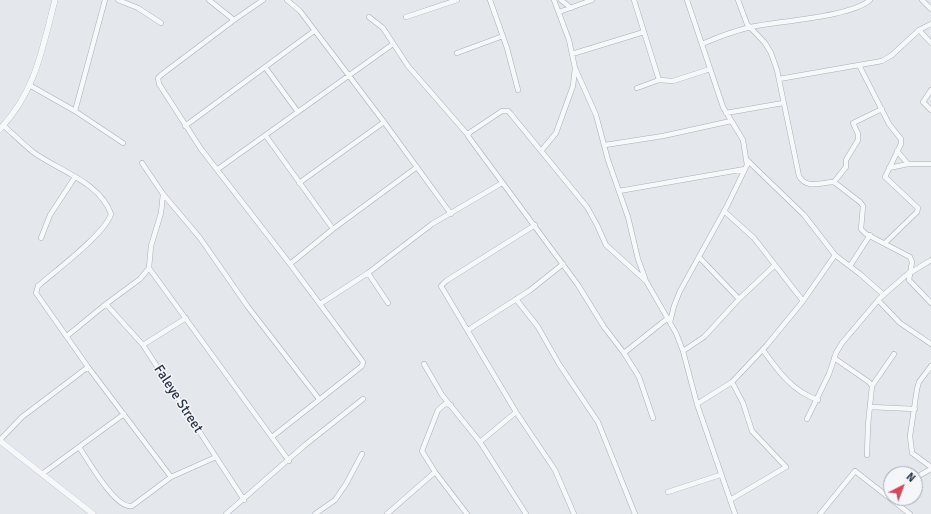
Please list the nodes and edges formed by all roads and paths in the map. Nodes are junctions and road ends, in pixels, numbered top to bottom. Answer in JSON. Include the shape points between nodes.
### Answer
{"nodes":[{"id":1,"x":54,"y":0,"type":"edge"},
{"id":2,"x":105,"y":0,"type":"edge"},
{"id":3,"x":118,"y":0,"type":"edge"},
{"id":4,"x":210,"y":0,"type":"edge"},
{"id":5,"x":263,"y":0,"type":"edge"},
{"id":6,"x":287,"y":0,"type":"edge"},
{"id":7,"x":457,"y":0,"type":"edge"},
{"id":8,"x":490,"y":0,"type":"edge"},
{"id":9,"x":554,"y":0,"type":"edge"},
{"id":10,"x":561,"y":0,"type":"edge"},
{"id":11,"x":592,"y":0,"type":"edge"},
{"id":12,"x":634,"y":0,"type":"edge"},
{"id":13,"x":687,"y":0,"type":"edge"},
{"id":14,"x":738,"y":0,"type":"edge"},
{"id":15,"x":870,"y":0,"type":"edge"},
{"id":16,"x":922,"y":0,"type":"edge"},
{"id":17,"x":571,"y":8,"type":"junction"},
{"id":18,"x":931,"y":10,"type":"edge"},
{"id":19,"x":559,"y":12,"type":"junction"},
{"id":20,"x":369,"y":17,"type":"dead end"},
{"id":21,"x":406,"y":17,"type":"dead end"},
{"id":22,"x":234,"y":20,"type":"junction"},
{"id":23,"x":161,"y":23,"type":"dead end"},
{"id":24,"x":931,"y":24,"type":"edge"},
{"id":25,"x":750,"y":28,"type":"junction"},
{"id":26,"x":919,"y":30,"type":"junction"},
{"id":27,"x":314,"y":31,"type":"junction"},
{"id":28,"x":644,"y":32,"type":"junction"},
{"id":29,"x":503,"y":36,"type":"junction"},
{"id":30,"x":393,"y":44,"type":"junction"},
{"id":31,"x":702,"y":44,"type":"junction"},
{"id":32,"x":931,"y":44,"type":"edge"},
{"id":33,"x":457,"y":53,"type":"dead end"},
{"id":34,"x":572,"y":54,"type":"junction"},
{"id":35,"x":859,"y":65,"type":"junction"},
{"id":36,"x":264,"y":67,"type":"junction"},
{"id":37,"x":575,"y":68,"type":"junction"},
{"id":38,"x":710,"y":69,"type":"junction"},
{"id":39,"x":349,"y":76,"type":"junction"},
{"id":40,"x":778,"y":79,"type":"junction"},
{"id":41,"x":659,"y":80,"type":"junction"},
{"id":42,"x":31,"y":86,"type":"junction"},
{"id":43,"x":637,"y":88,"type":"dead end"},
{"id":44,"x":518,"y":90,"type":"dead end"},
{"id":45,"x":931,"y":90,"type":"edge"},
{"id":46,"x":783,"y":103,"type":"junction"},
{"id":47,"x":882,"y":109,"type":"junction"},
{"id":48,"x":931,"y":110,"type":"edge"},
{"id":49,"x":75,"y":111,"type":"junction"},
{"id":50,"x":298,"y":112,"type":"junction"},
{"id":51,"x":726,"y":113,"type":"junction"},
{"id":52,"x":731,"y":121,"type":"junction"},
{"id":53,"x":384,"y":122,"type":"junction"},
{"id":54,"x":185,"y":126,"type":"junction"},
{"id":55,"x":2,"y":127,"type":"edge"},
{"id":56,"x":468,"y":135,"type":"junction"},
{"id":57,"x":266,"y":136,"type":"junction"},
{"id":58,"x":123,"y":144,"type":"dead end"},
{"id":59,"x":605,"y":145,"type":"junction"},
{"id":60,"x":541,"y":151,"type":"junction"},
{"id":61,"x":897,"y":151,"type":"junction"},
{"id":62,"x":746,"y":159,"type":"junction"},
{"id":63,"x":142,"y":163,"type":"dead end"},
{"id":64,"x":908,"y":164,"type":"junction"},
{"id":65,"x":931,"y":164,"type":"edge"},
{"id":66,"x":418,"y":167,"type":"junction"},
{"id":67,"x":888,"y":168,"type":"junction"},
{"id":68,"x":218,"y":169,"type":"junction"},
{"id":69,"x":745,"y":169,"type":"junction"},
{"id":70,"x":75,"y":177,"type":"junction"},
{"id":71,"x":834,"y":182,"type":"junction"},
{"id":72,"x":299,"y":183,"type":"junction"},
{"id":73,"x":502,"y":183,"type":"junction"},
{"id":74,"x":619,"y":191,"type":"junction"},
{"id":75,"x":163,"y":194,"type":"junction"},
{"id":76,"x":724,"y":211,"type":"junction"},
{"id":77,"x":450,"y":214,"type":"junction"},
{"id":78,"x":535,"y":225,"type":"junction"},
{"id":79,"x":333,"y":229,"type":"junction"},
{"id":80,"x":870,"y":235,"type":"junction"},
{"id":81,"x":41,"y":238,"type":"dead end"},
{"id":82,"x":885,"y":243,"type":"junction"},
{"id":83,"x":835,"y":255,"type":"junction"},
{"id":84,"x":699,"y":257,"type":"junction"},
{"id":85,"x":638,"y":259,"type":"junction"},
{"id":86,"x":931,"y":260,"type":"edge"},
{"id":87,"x":290,"y":264,"type":"junction"},
{"id":88,"x":563,"y":264,"type":"junction"},
{"id":89,"x":631,"y":265,"type":"junction"},
{"id":90,"x":775,"y":265,"type":"junction"},
{"id":91,"x":850,"y":266,"type":"junction"},
{"id":92,"x":148,"y":268,"type":"junction"},
{"id":93,"x":910,"y":272,"type":"junction"},
{"id":94,"x":368,"y":273,"type":"junction"},
{"id":95,"x":646,"y":281,"type":"junction"},
{"id":96,"x":884,"y":295,"type":"junction"},
{"id":97,"x":516,"y":299,"type":"junction"},
{"id":98,"x":739,"y":299,"type":"junction"},
{"id":99,"x":878,"y":300,"type":"junction"},
{"id":100,"x":803,"y":301,"type":"junction"},
{"id":101,"x":388,"y":303,"type":"dead end"},
{"id":102,"x":931,"y":303,"type":"edge"},
{"id":103,"x":106,"y":304,"type":"junction"},
{"id":104,"x":320,"y":304,"type":"junction"},
{"id":105,"x":186,"y":318,"type":"junction"},
{"id":106,"x":669,"y":320,"type":"junction"},
{"id":107,"x":468,"y":330,"type":"junction"},
{"id":108,"x":67,"y":336,"type":"junction"},
{"id":109,"x":931,"y":344,"type":"edge"},
{"id":110,"x":143,"y":345,"type":"junction"},
{"id":111,"x":763,"y":350,"type":"junction"},
{"id":112,"x":683,"y":351,"type":"junction"},
{"id":113,"x":624,"y":353,"type":"junction"},
{"id":114,"x":894,"y":354,"type":"dead end"},
{"id":115,"x":834,"y":358,"type":"junction"},
{"id":116,"x":424,"y":364,"type":"dead end"},
{"id":117,"x":931,"y":366,"type":"edge"},
{"id":118,"x":88,"y":367,"type":"junction"},
{"id":119,"x":732,"y":382,"type":"junction"},
{"id":120,"x":872,"y":386,"type":"junction"},
{"id":121,"x":319,"y":399,"type":"junction"},
{"id":122,"x":363,"y":399,"type":"dead end"},
{"id":123,"x":818,"y":400,"type":"junction"},
{"id":124,"x":697,"y":404,"type":"junction"},
{"id":125,"x":451,"y":406,"type":"junction"},
{"id":126,"x":870,"y":407,"type":"junction"},
{"id":127,"x":915,"y":409,"type":"junction"},
{"id":128,"x":516,"y":412,"type":"junction"},
{"id":129,"x":124,"y":414,"type":"junction"},
{"id":130,"x":653,"y":418,"type":"dead end"},
{"id":131,"x":808,"y":419,"type":"dead end"},
{"id":132,"x":272,"y":436,"type":"junction"},
{"id":133,"x":0,"y":440,"type":"edge"},
{"id":134,"x":480,"y":442,"type":"junction"},
{"id":135,"x":79,"y":447,"type":"junction"},
{"id":136,"x":362,"y":454,"type":"dead end"},
{"id":137,"x":867,"y":454,"type":"dead end"},
{"id":138,"x":216,"y":457,"type":"junction"},
{"id":139,"x":289,"y":461,"type":"junction"},
{"id":140,"x":931,"y":468,"type":"edge"},
{"id":141,"x":435,"y":472,"type":"junction"},
{"id":142,"x":42,"y":474,"type":"junction"},
{"id":143,"x":720,"y":475,"type":"junction"},
{"id":144,"x":171,"y":477,"type":"junction"},
{"id":145,"x":883,"y":489,"type":"edge"},
{"id":146,"x":668,"y":492,"type":"dead end"},
{"id":147,"x":244,"y":500,"type":"junction"},
{"id":148,"x":730,"y":500,"type":"junction"},
{"id":149,"x":902,"y":506,"type":"edge"},
{"id":150,"x":821,"y":512,"type":"edge"},
{"id":151,"x":93,"y":514,"type":"edge"},
{"id":152,"x":226,"y":514,"type":"edge"},
{"id":153,"x":315,"y":514,"type":"edge"},
{"id":154,"x":387,"y":514,"type":"edge"},
{"id":155,"x":465,"y":514,"type":"edge"},
{"id":156,"x":526,"y":514,"type":"edge"},
{"id":157,"x":574,"y":514,"type":"edge"},
{"id":158,"x":635,"y":514,"type":"edge"},
{"id":159,"x":735,"y":514,"type":"edge"},
{"id":160,"x":827,"y":514,"type":"edge"},
{"id":161,"x":910,"y":514,"type":"edge"}],
"edges":[{"from":1,"to":42,"type":"street"},
{"from":2,"to":49,"type":"street"},
{"from":3,"to":23,"type":"street","via":[[138,8]]},
{"from":4,"to":22,"type":"street"},
{"from":5,"to":22,"type":"street"},
{"from":6,"to":27,"type":"street","via":[[300,11]]},
{"from":7,"to":21,"type":"street"},
{"from":8,"to":29,"type":"street"},
{"from":9,"to":19,"type":"street"},
{"from":10,"to":17,"type":"street"},
{"from":11,"to":17,"type":"street"},
{"from":12,"to":28,"type":"street"},
{"from":13,"to":31,"type":"street"},
{"from":14,"to":25,"type":"street"},
{"from":15,"to":25,"type":"street","via":[[850,10]]},
{"from":16,"to":18,"type":"street"},
{"from":17,"to":19,"type":"street"},
{"from":19,"to":34,"type":"street"},
{"from":20,"to":30,"type":"street","via":[[378,23]]},
{"from":22,"to":54,"type":"street","via":[[158,78],[159,84]]},
{"from":24,"to":26,"type":"street"},
{"from":25,"to":31,"type":"street"},
{"from":25,"to":40,"type":"street","via":[[769,49]]},
{"from":26,"to":32,"type":"street"},
{"from":26,"to":35,"type":"street","via":[[887,58]]},
{"from":27,"to":36,"type":"street"},
{"from":27,"to":39,"type":"street"},
{"from":28,"to":34,"type":"street"},
{"from":28,"to":41,"type":"street"},
{"from":29,"to":33,"type":"street"},
{"from":29,"to":44,"type":"street"},
{"from":30,"to":39,"type":"street"},
{"from":30,"to":56,"type":"street","via":[[418,79]]},
{"from":31,"to":38,"type":"street"},
{"from":34,"to":37,"type":"street"},
{"from":35,"to":40,"type":"street"},
{"from":35,"to":47,"type":"street"},
{"from":36,"to":50,"type":"street"},
{"from":36,"to":54,"type":"street"},
{"from":37,"to":59,"type":"street","via":[[596,114]]},
{"from":37,"to":60,"type":"street","via":[[572,86],[556,133]]},
{"from":38,"to":41,"type":"street","via":[[673,81]]},
{"from":38,"to":51,"type":"street"},
{"from":39,"to":50,"type":"street"},
{"from":39,"to":53,"type":"street"},
{"from":40,"to":46,"type":"street"},
{"from":41,"to":43,"type":"street"},
{"from":42,"to":49,"type":"street"},
{"from":42,"to":55,"type":"street","via":[[16,111]]},
{"from":45,"to":48,"type":"street","via":[[923,102]]},
{"from":46,"to":51,"type":"street"},
{"from":46,"to":71,"type":"street","via":[[798,176],[809,185]]},
{"from":47,"to":61,"type":"street","via":[[889,124],[901,139]]},
{"from":47,"to":71,"type":"street","via":[[853,123],[858,140],[846,160],[846,167]]},
{"from":49,"to":58,"type":"street"},
{"from":50,"to":57,"type":"street"},
{"from":51,"to":52,"type":"street"},
{"from":52,"to":59,"type":"street","via":[[663,136]]},
{"from":52,"to":62,"type":"street","via":[[743,140]]},
{"from":53,"to":66,"type":"street"},
{"from":53,"to":72,"type":"street"},
{"from":54,"to":68,"type":"street"},
{"from":55,"to":70,"type":"street","via":[[34,152]]},
{"from":56,"to":60,"type":"street","via":[[504,110],[510,113]]},
{"from":56,"to":73,"type":"street"},
{"from":57,"to":68,"type":"street"},
{"from":57,"to":72,"type":"street"},
{"from":59,"to":74,"type":"street"},
{"from":60,"to":89,"type":"street","via":[[586,207],[606,244]]},
{"from":61,"to":64,"type":"street"},
{"from":61,"to":67,"type":"street"},
{"from":62,"to":69,"type":"street"},
{"from":62,"to":83,"type":"street","via":[[804,215]]},
{"from":63,"to":75,"type":"street"},
{"from":64,"to":65,"type":"street"},
{"from":64,"to":67,"type":"street"},
{"from":66,"to":77,"type":"street"},
{"from":66,"to":79,"type":"street"},
{"from":67,"to":82,"type":"street","via":[[885,177],[918,210]]},
{"from":68,"to":87,"type":"street"},
{"from":69,"to":74,"type":"street"},
{"from":69,"to":76,"type":"street"},
{"from":70,"to":81,"type":"street","via":[[50,215]]},
{"from":70,"to":108,"type":"street","via":[[102,198],[111,214],[93,238],[36,290]]},
{"from":71,"to":80,"type":"street","via":[[862,205],[861,229]]},
{"from":72,"to":79,"type":"street"},
{"from":73,"to":77,"type":"street"},
{"from":73,"to":78,"type":"street"},
{"from":74,"to":85,"type":"street"},
{"from":75,"to":92,"type":"street"},
{"from":75,"to":121,"type":"street","via":[[200,238]]},
{"from":76,"to":84,"type":"street"},
{"from":76,"to":90,"type":"street","via":[[750,234]]},
{"from":77,"to":94,"type":"street","via":[[432,224]]},
{"from":78,"to":88,"type":"street"},
{"from":78,"to":107,"type":"street","via":[[441,286]]},
{"from":79,"to":87,"type":"street"},
{"from":80,"to":82,"type":"street"},
{"from":80,"to":91,"type":"street"},
{"from":82,"to":93,"type":"street","via":[[910,257]]},
{"from":83,"to":91,"type":"street"},
{"from":83,"to":100,"type":"street"},
{"from":84,"to":98,"type":"street"},
{"from":84,"to":106,"type":"street"},
{"from":85,"to":89,"type":"street"},
{"from":85,"to":95,"type":"street"},
{"from":86,"to":93,"type":"street"},
{"from":87,"to":104,"type":"street"},
{"from":88,"to":97,"type":"street"},
{"from":88,"to":113,"type":"street"},
{"from":89,"to":95,"type":"street"},
{"from":90,"to":98,"type":"street"},
{"from":90,"to":100,"type":"street"},
{"from":91,"to":96,"type":"street"},
{"from":92,"to":103,"type":"street","via":[[140,279]]},
{"from":92,"to":105,"type":"street"},
{"from":93,"to":96,"type":"street"},
{"from":93,"to":102,"type":"street","via":[[910,282]]},
{"from":94,"to":101,"type":"street"},
{"from":94,"to":104,"type":"street"},
{"from":95,"to":106,"type":"street"},
{"from":96,"to":99,"type":"street"},
{"from":97,"to":107,"type":"street"},
{"from":97,"to":158,"type":"street","via":[[538,327],[559,364],[598,422]]},
{"from":98,"to":112,"type":"street","via":[[704,337]]},
{"from":99,"to":109,"type":"street","via":[[900,323]]},
{"from":99,"to":115,"type":"street","via":[[842,343]]},
{"from":100,"to":111,"type":"street"},
{"from":103,"to":108,"type":"street"},
{"from":103,"to":110,"type":"street","name":"Faleye Street"},
{"from":104,"to":121,"type":"street","via":[[363,362],[362,366]]},
{"from":105,"to":110,"type":"street"},
{"from":105,"to":132,"type":"street"},
{"from":106,"to":112,"type":"street"},
{"from":106,"to":113,"type":"street"},
{"from":107,"to":128,"type":"street"},
{"from":108,"to":118,"type":"street"},
{"from":110,"to":138,"type":"street","name":"Faleye Street"},
{"from":111,"to":119,"type":"street"},
{"from":111,"to":123,"type":"street","via":[[791,385],[802,394]]},
{"from":112,"to":124,"type":"street"},
{"from":113,"to":130,"type":"street","via":[[639,377]]},
{"from":114,"to":120,"type":"street"},
{"from":115,"to":120,"type":"street","via":[[870,382]]},
{"from":115,"to":123,"type":"street"},
{"from":116,"to":125,"type":"street"},
{"from":117,"to":127,"type":"street","via":[[919,382]]},
{"from":118,"to":129,"type":"street"},
{"from":118,"to":133,"type":"street","via":[[22,417]]},
{"from":119,"to":124,"type":"street"},
{"from":119,"to":148,"type":"street","via":[[743,403],[752,431],[786,467]]},
{"from":120,"to":126,"type":"street"},
{"from":121,"to":132,"type":"street"},
{"from":122,"to":139,"type":"street"},
{"from":123,"to":131,"type":"street"},
{"from":124,"to":143,"type":"street"},
{"from":125,"to":134,"type":"street"},
{"from":125,"to":141,"type":"street","via":[[445,404],[438,410],[422,450]]},
{"from":126,"to":127,"type":"street"},
{"from":126,"to":137,"type":"street"},
{"from":127,"to":140,"type":"street","via":[[910,436],[911,447],[916,457]]},
{"from":128,"to":134,"type":"street"},
{"from":128,"to":157,"type":"street","via":[[555,470]]},
{"from":129,"to":135,"type":"street"},
{"from":129,"to":144,"type":"street"},
{"from":132,"to":139,"type":"street"},
{"from":133,"to":142,"type":"street"},
{"from":134,"to":156,"type":"street"},
{"from":135,"to":142,"type":"street"},
{"from":135,"to":144,"type":"street","via":[[106,487],[128,507]]},
{"from":136,"to":153,"type":"street","via":[[335,500]]},
{"from":138,"to":144,"type":"street"},
{"from":138,"to":147,"type":"street","name":"Faleye Street"},
{"from":139,"to":147,"type":"street"},
{"from":141,"to":154,"type":"street"},
{"from":141,"to":155,"type":"street"},
{"from":142,"to":151,"type":"street"},
{"from":143,"to":146,"type":"street"},
{"from":143,"to":148,"type":"street"},
{"from":145,"to":150,"type":"street","via":[[855,471]]},
{"from":147,"to":152,"type":"street"},
{"from":148,"to":159,"type":"street"},
{"from":149,"to":161,"type":"street"},
{"from":150,"to":160,"type":"street"}]}
